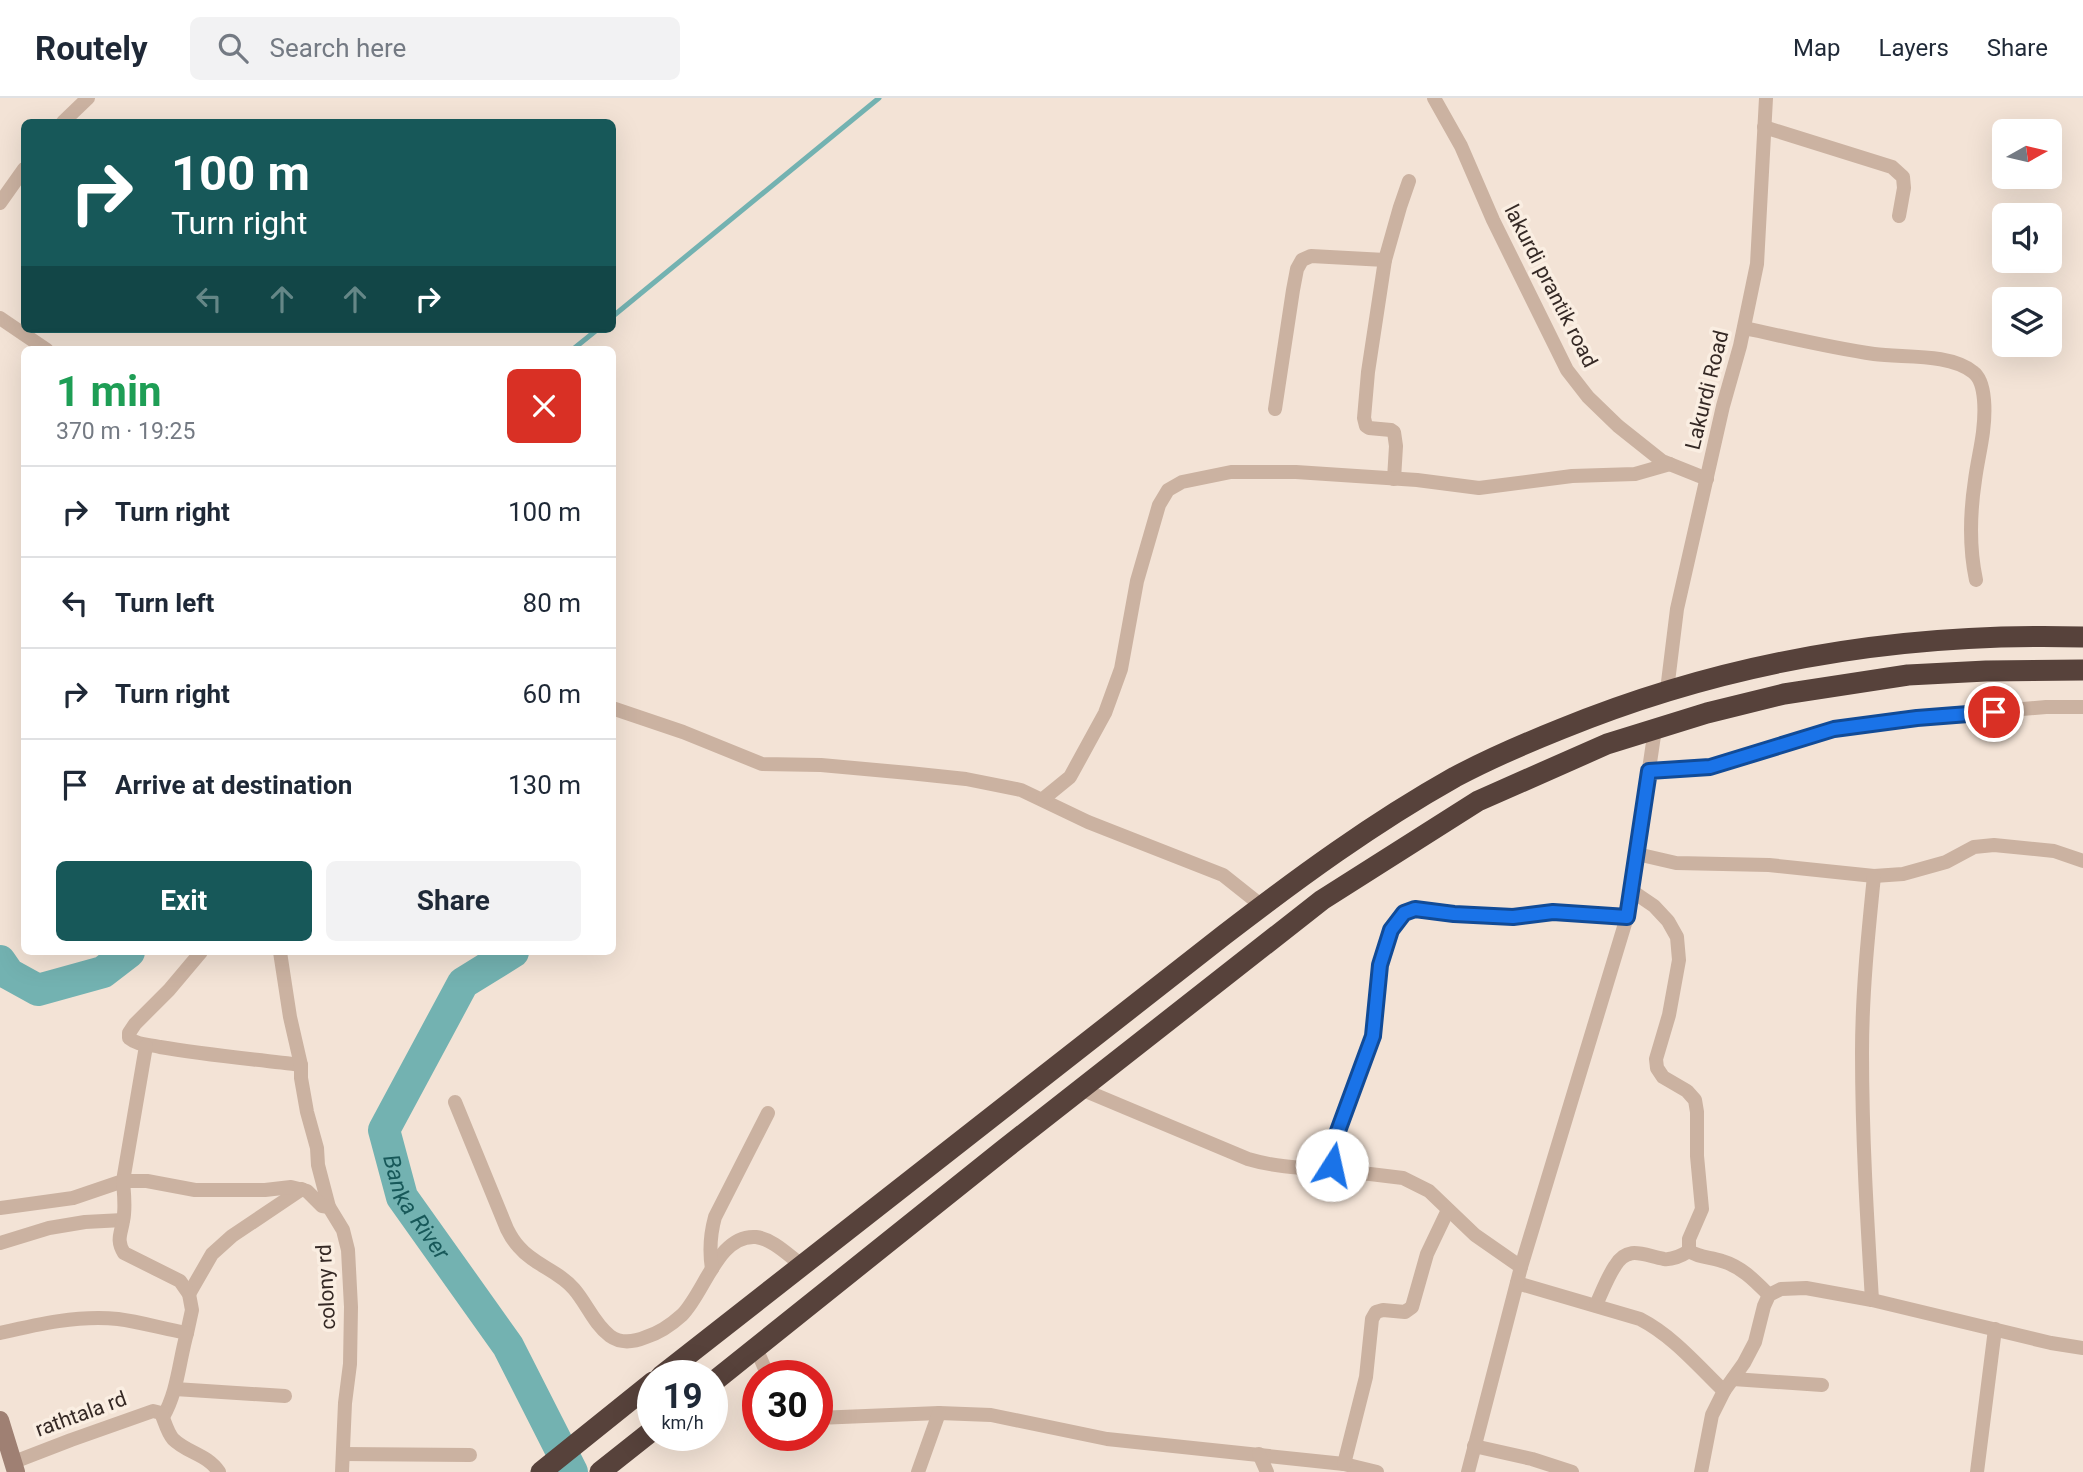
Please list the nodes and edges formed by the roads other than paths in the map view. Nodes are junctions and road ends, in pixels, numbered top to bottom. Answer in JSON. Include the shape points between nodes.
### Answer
{"nodes":[{"id":1,"x":88,"y":98,"type":"edge"},
{"id":2,"x":1434,"y":98,"type":"edge"},
{"id":3,"x":1766,"y":98,"type":"edge"},
{"id":4,"x":66,"y":119,"type":"edge"},
{"id":5,"x":1764,"y":127,"type":"junction"},
{"id":6,"x":21,"y":173,"type":"edge"},
{"id":7,"x":1409,"y":181,"type":"dead end"},
{"id":8,"x":0,"y":203,"type":"edge"},
{"id":9,"x":1899,"y":216,"type":"dead end"},
{"id":10,"x":1385,"y":260,"type":"junction"},
{"id":11,"x":0,"y":318,"type":"edge"},
{"id":12,"x":1744,"y":328,"type":"junction"},
{"id":13,"x":21,"y":332,"type":"edge"},
{"id":14,"x":22,"y":333,"type":"edge"},
{"id":15,"x":41,"y":346,"type":"edge"},
{"id":16,"x":1275,"y":409,"type":"dead end"},
{"id":17,"x":1670,"y":464,"type":"junction"},
{"id":18,"x":1394,"y":479,"type":"junction"},
{"id":19,"x":1707,"y":479,"type":"junction"},
{"id":20,"x":1976,"y":580,"type":"dead end"},
{"id":21,"x":2083,"y":637,"type":"edge"},
{"id":22,"x":2083,"y":670,"type":"edge"},
{"id":23,"x":1667,"y":690,"type":"junction"},
{"id":24,"x":2083,"y":707,"type":"edge"},
{"id":25,"x":616,"y":709,"type":"edge"},
{"id":26,"x":1655,"y":729,"type":"junction"},
{"id":27,"x":1649,"y":771,"type":"junction"},
{"id":28,"x":1043,"y":799,"type":"junction"},
{"id":29,"x":1637,"y":854,"type":"junction"},
{"id":30,"x":2083,"y":861,"type":"edge"},
{"id":31,"x":1874,"y":876,"type":"junction"},
{"id":32,"x":1632,"y":891,"type":"junction"},
{"id":33,"x":1262,"y":906,"type":"junction"},
{"id":34,"x":1627,"y":917,"type":"junction"},
{"id":35,"x":198,"y":955,"type":"edge"},
{"id":36,"x":280,"y":955,"type":"edge"},
{"id":37,"x":146,"y":1046,"type":"junction"},
{"id":38,"x":300,"y":1065,"type":"junction"},
{"id":39,"x":1081,"y":1089,"type":"junction"},
{"id":40,"x":455,"y":1102,"type":"dead end"},
{"id":41,"x":768,"y":1113,"type":"dead end"},
{"id":42,"x":1337,"y":1170,"type":"junction"},
{"id":43,"x":123,"y":1181,"type":"junction"},
{"id":44,"x":302,"y":1189,"type":"junction"},
{"id":45,"x":329,"y":1207,"type":"junction"},
{"id":46,"x":0,"y":1208,"type":"edge"},
{"id":47,"x":1448,"y":1210,"type":"junction"},
{"id":48,"x":124,"y":1220,"type":"junction"},
{"id":49,"x":0,"y":1243,"type":"edge"},
{"id":50,"x":1689,"y":1251,"type":"junction"},
{"id":51,"x":802,"y":1265,"type":"junction"},
{"id":52,"x":1521,"y":1267,"type":"junction"},
{"id":53,"x":712,"y":1269,"type":"junction"},
{"id":54,"x":1517,"y":1283,"type":"junction"},
{"id":55,"x":189,"y":1294,"type":"junction"},
{"id":56,"x":1769,"y":1295,"type":"junction"},
{"id":57,"x":1872,"y":1300,"type":"junction"},
{"id":58,"x":1596,"y":1305,"type":"junction"},
{"id":59,"x":1995,"y":1329,"type":"junction"},
{"id":60,"x":0,"y":1333,"type":"edge"},
{"id":61,"x":187,"y":1333,"type":"junction"},
{"id":62,"x":756,"y":1348,"type":"junction"},
{"id":63,"x":2083,"y":1348,"type":"edge"},
{"id":64,"x":681,"y":1360,"type":"edge"},
{"id":65,"x":761,"y":1360,"type":"edge"},
{"id":66,"x":728,"y":1370,"type":"edge"},
{"id":67,"x":1728,"y":1385,"type":"junction"},
{"id":68,"x":1822,"y":1385,"type":"dead end"},
{"id":69,"x":175,"y":1389,"type":"junction"},
{"id":70,"x":637,"y":1395,"type":"edge"},
{"id":71,"x":285,"y":1396,"type":"dead end"},
{"id":72,"x":939,"y":1413,"type":"junction"},
{"id":73,"x":163,"y":1417,"type":"junction"},
{"id":74,"x":833,"y":1417,"type":"edge"},
{"id":75,"x":0,"y":1420,"type":"edge"},
{"id":76,"x":637,"y":1442,"type":"edge"},
{"id":77,"x":1474,"y":1446,"type":"junction"},
{"id":78,"x":344,"y":1454,"type":"junction"},
{"id":79,"x":1259,"y":1454,"type":"junction"},
{"id":80,"x":470,"y":1455,"type":"dead end"},
{"id":81,"x":1343,"y":1464,"type":"junction"},
{"id":82,"x":15,"y":1467,"type":"edge"},
{"id":83,"x":219,"y":1472,"type":"edge"},
{"id":84,"x":342,"y":1472,"type":"edge"},
{"id":85,"x":541,"y":1472,"type":"edge"},
{"id":86,"x":600,"y":1472,"type":"edge"},
{"id":87,"x":918,"y":1472,"type":"edge"},
{"id":88,"x":1267,"y":1472,"type":"edge"},
{"id":89,"x":1377,"y":1472,"type":"edge"},
{"id":90,"x":1468,"y":1472,"type":"edge"},
{"id":91,"x":1572,"y":1472,"type":"edge"},
{"id":92,"x":1702,"y":1472,"type":"edge"},
{"id":93,"x":1978,"y":1472,"type":"edge"}],
"edges":[{"from":1,"to":4,"type":"street"},
{"from":2,"to":17,"type":"street","name":"lakurdi prantik road","via":[[1567,370],[1618,426]]},
{"from":3,"to":5,"type":"street","name":"Lakurdi Road"},
{"from":5,"to":9,"type":"street","via":[[1892,167],[1903,177]]},
{"from":5,"to":12,"type":"street","name":"Lakurdi Road","via":[[1757,264]]},
{"from":6,"to":8,"type":"street"},
{"from":7,"to":10,"type":"street"},
{"from":10,"to":16,"type":"street","via":[[1321,256],[1302,260],[1293,290]]},
{"from":10,"to":18,"type":"street","via":[[1364,418],[1369,428],[1394,432]]},
{"from":11,"to":13,"type":"street"},
{"from":12,"to":19,"type":"street","name":"Lakurdi Road"},
{"from":12,"to":20,"type":"street","via":[[1873,354],[1950,361],[1973,372],[1983,389],[1984,430],[1970,532]]},
{"from":14,"to":15,"type":"street"},
{"from":17,"to":18,"type":"street","via":[[1635,474],[1572,476],[1479,488]]},
{"from":17,"to":19,"type":"street","name":"lakurdi prantik road"},
{"from":18,"to":28,"type":"street","via":[[1231,472],[1168,489],[1137,581],[1121,669],[1105,713],[1070,777]]},
{"from":19,"to":23,"type":"street","name":"Lakurdi Road","via":[[1677,609]]},
{"from":21,"to":23,"type":"highway","via":[[1888,644],[1777,662]]},
{"from":22,"to":26,"type":"highway","via":[[1973,671],[1844,683],[1758,700]]},
{"from":23,"to":33,"type":"highway","via":[[1550,733],[1457,776],[1315,865]]},
{"from":24,"to":27,"type":"street","via":[[1917,718],[1834,729],[1710,767]]},
{"from":25,"to":28,"type":"street","via":[[762,764],[966,779]]},
{"from":26,"to":27,"type":"street"},
{"from":26,"to":39,"type":"highway","via":[[1607,744],[1466,808],[1322,900]]},
{"from":27,"to":29,"type":"street"},
{"from":28,"to":33,"type":"street","via":[[1088,822],[1223,874]]},
{"from":29,"to":31,"type":"street","via":[[1676,863],[1769,864]]},
{"from":29,"to":32,"type":"street"},
{"from":30,"to":31,"type":"street","via":[[2054,851],[1994,845],[1974,847],[1946,862],[1903,874]]},
{"from":31,"to":57,"type":"street","via":[[1862,1050]]},
{"from":32,"to":34,"type":"street"},
{"from":32,"to":50,"type":"street","via":[[1654,906],[1677,937],[1679,960],[1656,1059],[1663,1077],[1687,1091],[1698,1112],[1702,1209],[1689,1239]]},
{"from":33,"to":51,"type":"highway"},
{"from":34,"to":42,"type":"street","via":[[1553,912],[1513,917],[1415,909],[1404,913],[1391,930],[1380,965],[1373,1036],[1331,1160]]},
{"from":34,"to":52,"type":"street"},
{"from":35,"to":37,"type":"street","via":[[129,1033],[136,1044]]},
{"from":36,"to":38,"type":"street","name":"colony rd"},
{"from":37,"to":38,"type":"street"},
{"from":37,"to":43,"type":"street"},
{"from":38,"to":45,"type":"street","name":"colony rd"},
{"from":39,"to":42,"type":"street","via":[[1248,1159]]},
{"from":39,"to":62,"type":"highway"},
{"from":40,"to":53,"type":"street","via":[[507,1230],[519,1248],[574,1288],[612,1337],[625,1342],[658,1333],[683,1314]]},
{"from":41,"to":53,"type":"street","via":[[715,1217],[709,1252]]},
{"from":42,"to":47,"type":"street","via":[[1403,1178],[1429,1191]]},
{"from":43,"to":44,"type":"street","via":[[195,1190]]},
{"from":43,"to":46,"type":"street","via":[[73,1198]]},
{"from":43,"to":48,"type":"street"},
{"from":44,"to":45,"type":"street"},
{"from":44,"to":55,"type":"street","via":[[212,1254]]},
{"from":45,"to":78,"type":"street","name":"colony rd","via":[[343,1230],[350,1282]]},
{"from":47,"to":52,"type":"street","via":[[1475,1236]]},
{"from":47,"to":81,"type":"street","via":[[1427,1254],[1412,1307],[1405,1312],[1376,1312],[1372,1319],[1366,1377]]},
{"from":48,"to":49,"type":"street","via":[[49,1228]]},
{"from":48,"to":55,"type":"street","via":[[119,1244],[124,1253],[180,1281]]},
{"from":50,"to":56,"type":"street","via":[[1735,1266]]},
{"from":50,"to":58,"type":"street","via":[[1666,1260],[1639,1252],[1629,1254],[1616,1263]]},
{"from":51,"to":53,"type":"street","via":[[758,1237],[729,1245]]},
{"from":51,"to":64,"type":"highway"},
{"from":52,"to":54,"type":"street"},
{"from":54,"to":58,"type":"street"},
{"from":54,"to":77,"type":"street"},
{"from":55,"to":61,"type":"street","via":[[192,1310]]},
{"from":56,"to":57,"type":"street","via":[[1781,1289],[1805,1288]]},
{"from":56,"to":67,"type":"street","via":[[1755,1342]]},
{"from":57,"to":59,"type":"street"},
{"from":58,"to":67,"type":"street","via":[[1656,1327]]},
{"from":59,"to":63,"type":"street"},
{"from":59,"to":93,"type":"street"},
{"from":60,"to":61,"type":"street","via":[[99,1318]]},
{"from":61,"to":69,"type":"street"},
{"from":62,"to":65,"type":"street"},
{"from":62,"to":66,"type":"highway"},
{"from":67,"to":68,"type":"street"},
{"from":67,"to":92,"type":"street","via":[[1712,1415]]},
{"from":69,"to":71,"type":"street"},
{"from":69,"to":73,"type":"street"},
{"from":70,"to":85,"type":"highway"},
{"from":72,"to":74,"type":"street"},
{"from":72,"to":79,"type":"street","via":[[991,1415],[1107,1439]]},
{"from":72,"to":87,"type":"street"},
{"from":73,"to":82,"type":"street","name":"rathtala rd","via":[[159,1412],[147,1412]]},
{"from":73,"to":83,"type":"street","via":[[175,1441],[202,1455]]},
{"from":75,"to":82,"type":"main road"},
{"from":76,"to":86,"type":"highway"},
{"from":77,"to":90,"type":"street"},
{"from":77,"to":91,"type":"street"},
{"from":78,"to":80,"type":"street"},
{"from":78,"to":84,"type":"street","name":"colony rd"},
{"from":79,"to":81,"type":"street"},
{"from":79,"to":88,"type":"street"},
{"from":81,"to":89,"type":"street"}]}
